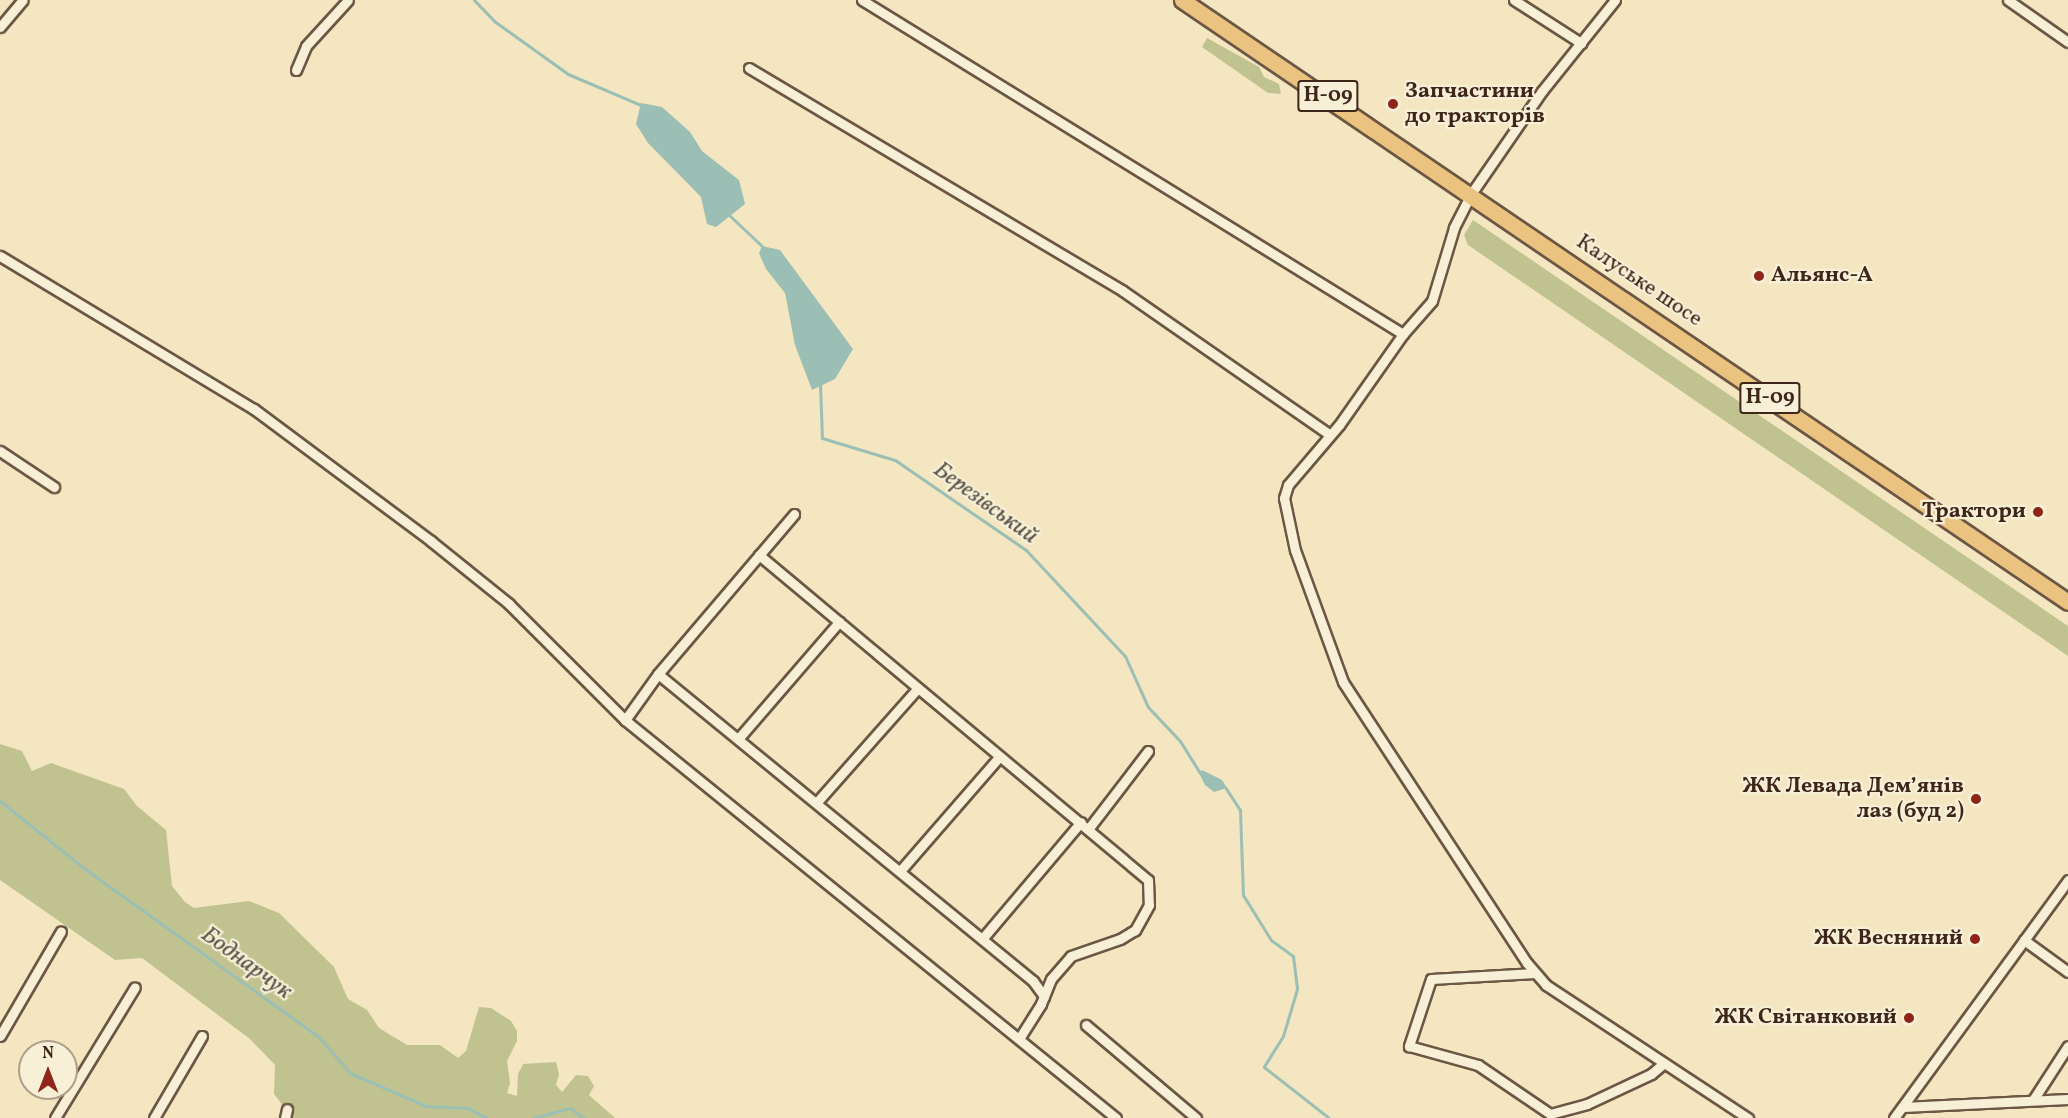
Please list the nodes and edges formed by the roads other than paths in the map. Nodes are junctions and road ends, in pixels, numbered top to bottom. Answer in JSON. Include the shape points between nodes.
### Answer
{"nodes":[{"id":1,"x":23,"y":0,"type":"edge"},
{"id":2,"x":348,"y":0,"type":"edge"},
{"id":3,"x":862,"y":0,"type":"edge"},
{"id":4,"x":1182,"y":0,"type":"edge"},
{"id":5,"x":1514,"y":0,"type":"edge"},
{"id":6,"x":1615,"y":0,"type":"edge"},
{"id":7,"x":2008,"y":0,"type":"edge"},
{"id":8,"x":1,"y":24,"type":"edge"},
{"id":9,"x":2068,"y":42,"type":"edge"},
{"id":10,"x":1581,"y":43,"type":"junction"},
{"id":11,"x":749,"y":68,"type":"dead end"},
{"id":12,"x":296,"y":70,"type":"dead end"},
{"id":13,"x":1472,"y":194,"type":"junction"},
{"id":14,"x":0,"y":256,"type":"edge"},
{"id":15,"x":1403,"y":334,"type":"junction"},
{"id":16,"x":1330,"y":435,"type":"junction"},
{"id":17,"x":0,"y":451,"type":"edge"},
{"id":18,"x":54,"y":487,"type":"dead end"},
{"id":19,"x":794,"y":514,"type":"dead end"},
{"id":20,"x":759,"y":555,"type":"junction"},
{"id":21,"x":2068,"y":602,"type":"edge"},
{"id":22,"x":839,"y":622,"type":"junction"},
{"id":23,"x":658,"y":674,"type":"junction"},
{"id":24,"x":918,"y":688,"type":"junction"},
{"id":25,"x":625,"y":720,"type":"junction"},
{"id":26,"x":738,"y":739,"type":"junction"},
{"id":27,"x":1148,"y":751,"type":"dead end"},
{"id":28,"x":1000,"y":756,"type":"junction"},
{"id":29,"x":817,"y":802,"type":"junction"},
{"id":30,"x":1085,"y":825,"type":"junction"},
{"id":31,"x":900,"y":871,"type":"junction"},
{"id":32,"x":2068,"y":880,"type":"edge"},
{"id":33,"x":60,"y":931,"type":"dead end"},
{"id":34,"x":982,"y":939,"type":"junction"},
{"id":35,"x":2024,"y":940,"type":"junction"},
{"id":36,"x":2068,"y":972,"type":"edge"},
{"id":37,"x":1535,"y":973,"type":"junction"},
{"id":38,"x":135,"y":987,"type":"dead end"},
{"id":39,"x":1044,"y":996,"type":"junction"},
{"id":40,"x":1086,"y":1025,"type":"dead end"},
{"id":41,"x":0,"y":1036,"type":"edge"},
{"id":42,"x":202,"y":1036,"type":"dead end"},
{"id":43,"x":1019,"y":1039,"type":"junction"},
{"id":44,"x":2068,"y":1046,"type":"edge"},
{"id":45,"x":1663,"y":1064,"type":"junction"},
{"id":46,"x":2068,"y":1099,"type":"edge"},
{"id":47,"x":2033,"y":1100,"type":"junction"},
{"id":48,"x":1903,"y":1107,"type":"junction"},
{"id":49,"x":55,"y":1118,"type":"edge"},
{"id":50,"x":154,"y":1118,"type":"edge"},
{"id":51,"x":1116,"y":1118,"type":"edge"},
{"id":52,"x":1196,"y":1118,"type":"edge"},
{"id":53,"x":1749,"y":1118,"type":"edge"},
{"id":54,"x":1894,"y":1118,"type":"edge"}],
"edges":[{"from":1,"to":8,"type":"street"},
{"from":2,"to":12,"type":"street","via":[[306,46]]},
{"from":3,"to":15,"type":"street"},
{"from":4,"to":13,"type":"main road","name":"Калуське шосе","number":"Н-09"},
{"from":5,"to":10,"type":"street"},
{"from":6,"to":10,"type":"street"},
{"from":7,"to":9,"type":"street"},
{"from":10,"to":13,"type":"street"},
{"from":11,"to":16,"type":"street","via":[[1124,291]]},
{"from":13,"to":15,"type":"street","via":[[1454,228],[1432,301]]},
{"from":13,"to":21,"type":"main road","name":"Калуське шосе","number":"Н-09"},
{"from":14,"to":25,"type":"street","via":[[254,409],[509,604]]},
{"from":15,"to":16,"type":"street"},
{"from":16,"to":37,"type":"street","via":[[1288,485],[1284,498],[1295,550],[1343,682]]},
{"from":17,"to":18,"type":"street"},
{"from":19,"to":20,"type":"street"},
{"from":20,"to":22,"type":"street"},
{"from":20,"to":23,"type":"street"},
{"from":22,"to":24,"type":"street"},
{"from":22,"to":26,"type":"street"},
{"from":23,"to":25,"type":"street"},
{"from":23,"to":26,"type":"street"},
{"from":24,"to":28,"type":"street"},
{"from":24,"to":29,"type":"street"},
{"from":25,"to":43,"type":"street"},
{"from":26,"to":29,"type":"street"},
{"from":27,"to":30,"type":"street"},
{"from":28,"to":30,"type":"street"},
{"from":28,"to":31,"type":"street"},
{"from":29,"to":31,"type":"street"},
{"from":30,"to":34,"type":"street"},
{"from":30,"to":39,"type":"street","via":[[1141,871],[1151,894],[1149,905],[1135,930],[1071,956],[1051,979]]},
{"from":31,"to":34,"type":"street"},
{"from":32,"to":35,"type":"street"},
{"from":33,"to":41,"type":"street"},
{"from":34,"to":39,"type":"street","via":[[1033,981]]},
{"from":35,"to":36,"type":"street"},
{"from":35,"to":48,"type":"street"},
{"from":37,"to":45,"type":"street","via":[[1546,985]]},
{"from":37,"to":45,"type":"street","via":[[1431,979],[1409,1046],[1478,1065],[1550,1114],[1587,1104],[1651,1074]]},
{"from":38,"to":49,"type":"street"},
{"from":39,"to":43,"type":"street"},
{"from":40,"to":52,"type":"street"},
{"from":42,"to":50,"type":"street"},
{"from":43,"to":51,"type":"street"},
{"from":44,"to":47,"type":"street"},
{"from":45,"to":53,"type":"street"},
{"from":46,"to":47,"type":"street"},
{"from":47,"to":48,"type":"street"},
{"from":48,"to":54,"type":"street"}]}
